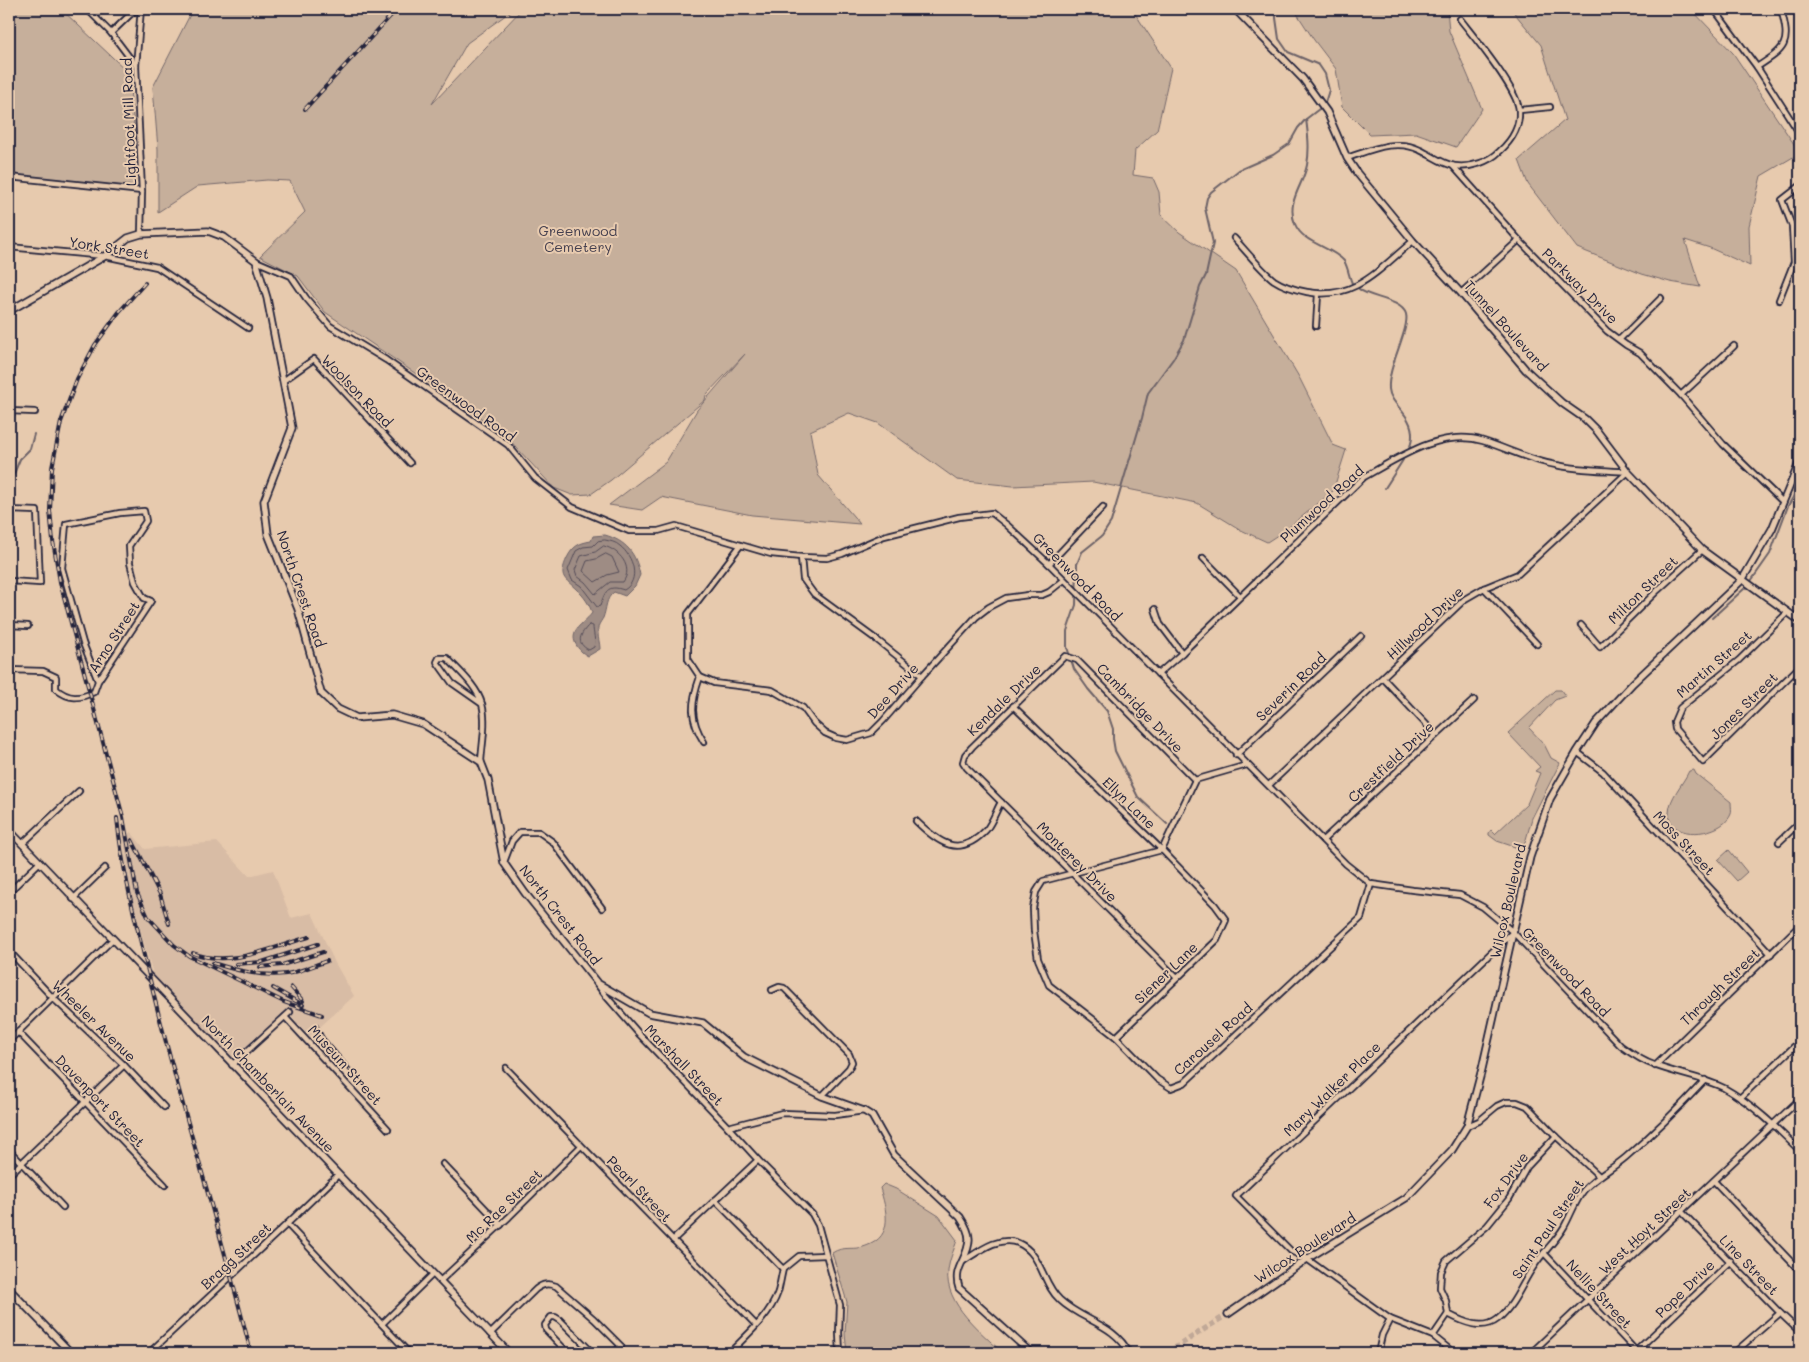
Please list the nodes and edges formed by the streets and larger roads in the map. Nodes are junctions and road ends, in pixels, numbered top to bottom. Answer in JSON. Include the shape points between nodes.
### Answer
{"nodes":[{"id":1,"x":87,"y":9,"type":"edge"},
{"id":2,"x":136,"y":9,"type":"edge"},
{"id":3,"x":141,"y":9,"type":"edge"},
{"id":4,"x":1234,"y":9,"type":"edge"},
{"id":5,"x":1714,"y":9,"type":"edge"},
{"id":6,"x":1781,"y":9,"type":"edge"},
{"id":7,"x":1460,"y":19,"type":"dead end"},
{"id":8,"x":111,"y":33,"type":"junction"},
{"id":9,"x":136,"y":66,"type":"junction"},
{"id":10,"x":1757,"y":67,"type":"junction"},
{"id":11,"x":1550,"y":107,"type":"dead end"},
{"id":12,"x":1520,"y":110,"type":"junction"},
{"id":13,"x":1800,"y":134,"type":"edge"},
{"id":14,"x":1347,"y":158,"type":"junction"},
{"id":15,"x":1453,"y":166,"type":"junction"},
{"id":16,"x":9,"y":177,"type":"edge"},
{"id":17,"x":1800,"y":186,"type":"edge"},
{"id":18,"x":142,"y":191,"type":"junction"},
{"id":19,"x":141,"y":234,"type":"junction"},
{"id":20,"x":1234,"y":238,"type":"dead end"},
{"id":21,"x":1519,"y":240,"type":"junction"},
{"id":22,"x":1413,"y":241,"type":"junction"},
{"id":23,"x":9,"y":247,"type":"edge"},
{"id":24,"x":105,"y":256,"type":"junction"},
{"id":25,"x":256,"y":261,"type":"junction"},
{"id":26,"x":1461,"y":293,"type":"junction"},
{"id":27,"x":1318,"y":294,"type":"junction"},
{"id":28,"x":1661,"y":298,"type":"dead end"},
{"id":29,"x":1779,"y":300,"type":"dead end"},
{"id":30,"x":9,"y":311,"type":"edge"},
{"id":31,"x":1316,"y":326,"type":"dead end"},
{"id":32,"x":248,"y":328,"type":"dead end"},
{"id":33,"x":1620,"y":339,"type":"junction"},
{"id":34,"x":1734,"y":346,"type":"dead end"},
{"id":35,"x":283,"y":380,"type":"junction"},
{"id":36,"x":1681,"y":395,"type":"junction"},
{"id":37,"x":9,"y":411,"type":"edge"},
{"id":38,"x":35,"y":412,"type":"dead end"},
{"id":39,"x":1800,"y":461,"type":"edge"},
{"id":40,"x":410,"y":463,"type":"dead end"},
{"id":41,"x":1628,"y":472,"type":"junction"},
{"id":42,"x":1782,"y":501,"type":"junction"},
{"id":43,"x":1104,"y":507,"type":"dead end"},
{"id":44,"x":9,"y":510,"type":"edge"},
{"id":45,"x":740,"y":546,"type":"junction"},
{"id":46,"x":1702,"y":550,"type":"junction"},
{"id":47,"x":801,"y":557,"type":"junction"},
{"id":48,"x":1203,"y":558,"type":"dead end"},
{"id":49,"x":1049,"y":564,"type":"junction"},
{"id":50,"x":1064,"y":580,"type":"junction"},
{"id":51,"x":1742,"y":580,"type":"junction"},
{"id":52,"x":9,"y":582,"type":"edge"},
{"id":53,"x":1484,"y":588,"type":"junction"},
{"id":54,"x":1240,"y":596,"type":"junction"},
{"id":55,"x":1155,"y":609,"type":"dead end"},
{"id":56,"x":1788,"y":612,"type":"junction"},
{"id":57,"x":1800,"y":621,"type":"edge"},
{"id":58,"x":9,"y":625,"type":"edge"},
{"id":59,"x":1581,"y":625,"type":"dead end"},
{"id":60,"x":28,"y":626,"type":"dead end"},
{"id":61,"x":1361,"y":636,"type":"dead end"},
{"id":62,"x":1537,"y":644,"type":"dead end"},
{"id":63,"x":1182,"y":652,"type":"junction"},
{"id":64,"x":1065,"y":656,"type":"joint"},
{"id":65,"x":1800,"y":666,"type":"edge"},
{"id":66,"x":9,"y":670,"type":"edge"},
{"id":67,"x":1158,"y":674,"type":"junction"},
{"id":68,"x":922,"y":676,"type":"junction"},
{"id":69,"x":700,"y":677,"type":"junction"},
{"id":70,"x":1382,"y":678,"type":"junction"},
{"id":71,"x":98,"y":681,"type":"junction"},
{"id":72,"x":1474,"y":700,"type":"dead end"},
{"id":73,"x":482,"y":704,"type":"junction"},
{"id":74,"x":1013,"y":706,"type":"junction"},
{"id":75,"x":1436,"y":735,"type":"junction"},
{"id":76,"x":704,"y":742,"type":"dead end"},
{"id":77,"x":1577,"y":752,"type":"junction"},
{"id":78,"x":1236,"y":754,"type":"junction"},
{"id":79,"x":481,"y":762,"type":"junction"},
{"id":80,"x":964,"y":762,"type":"joint"},
{"id":81,"x":1703,"y":762,"type":"joint"},
{"id":82,"x":1247,"y":765,"type":"junction"},
{"id":83,"x":1195,"y":780,"type":"junction"},
{"id":84,"x":1269,"y":785,"type":"junction"},
{"id":85,"x":79,"y":791,"type":"dead end"},
{"id":86,"x":1001,"y":802,"type":"junction"},
{"id":87,"x":916,"y":821,"type":"dead end"},
{"id":88,"x":1800,"y":822,"type":"edge"},
{"id":89,"x":9,"y":830,"type":"edge"},
{"id":90,"x":1323,"y":840,"type":"junction"},
{"id":91,"x":1779,"y":842,"type":"dead end"},
{"id":92,"x":22,"y":844,"type":"junction"},
{"id":93,"x":1162,"y":850,"type":"junction"},
{"id":94,"x":40,"y":862,"type":"junction"},
{"id":95,"x":504,"y":863,"type":"junction"},
{"id":96,"x":105,"y":868,"type":"dead end"},
{"id":97,"x":1072,"y":873,"type":"junction"},
{"id":98,"x":1371,"y":884,"type":"junction"},
{"id":99,"x":9,"y":892,"type":"edge"},
{"id":100,"x":73,"y":899,"type":"junction"},
{"id":101,"x":602,"y":908,"type":"dead end"},
{"id":102,"x":1226,"y":920,"type":"joint"},
{"id":103,"x":1800,"y":924,"type":"edge"},
{"id":104,"x":1513,"y":932,"type":"junction"},
{"id":105,"x":112,"y":940,"type":"junction"},
{"id":106,"x":9,"y":950,"type":"edge"},
{"id":107,"x":1771,"y":954,"type":"junction"},
{"id":108,"x":1177,"y":978,"type":"junction"},
{"id":109,"x":597,"y":984,"type":"junction"},
{"id":110,"x":772,"y":990,"type":"dead end"},
{"id":111,"x":53,"y":998,"type":"junction"},
{"id":112,"x":290,"y":1012,"type":"dead end"},
{"id":113,"x":285,"y":1017,"type":"junction"},
{"id":114,"x":18,"y":1032,"type":"junction"},
{"id":115,"x":1116,"y":1037,"type":"junction"},
{"id":116,"x":9,"y":1041,"type":"edge"},
{"id":117,"x":1800,"y":1041,"type":"edge"},
{"id":118,"x":124,"y":1065,"type":"junction"},
{"id":119,"x":232,"y":1065,"type":"junction"},
{"id":120,"x":1655,"y":1066,"type":"junction"},
{"id":121,"x":506,"y":1068,"type":"dead end"},
{"id":122,"x":1705,"y":1080,"type":"junction"},
{"id":123,"x":822,"y":1096,"type":"junction"},
{"id":124,"x":1740,"y":1098,"type":"junction"},
{"id":125,"x":1800,"y":1099,"type":"edge"},
{"id":126,"x":85,"y":1102,"type":"junction"},
{"id":127,"x":164,"y":1107,"type":"dead end"},
{"id":128,"x":864,"y":1111,"type":"junction"},
{"id":129,"x":1774,"y":1124,"type":"junction"},
{"id":130,"x":1467,"y":1126,"type":"junction"},
{"id":131,"x":728,"y":1127,"type":"junction"},
{"id":132,"x":388,"y":1129,"type":"dead end"},
{"id":133,"x":1556,"y":1136,"type":"junction"},
{"id":134,"x":581,"y":1146,"type":"junction"},
{"id":135,"x":9,"y":1150,"type":"edge"},
{"id":136,"x":1800,"y":1151,"type":"edge"},
{"id":137,"x":758,"y":1160,"type":"junction"},
{"id":138,"x":21,"y":1163,"type":"junction"},
{"id":139,"x":443,"y":1164,"type":"dead end"},
{"id":140,"x":9,"y":1175,"type":"edge"},
{"id":141,"x":338,"y":1175,"type":"junction"},
{"id":142,"x":1599,"y":1176,"type":"junction"},
{"id":143,"x":1714,"y":1181,"type":"junction"},
{"id":144,"x":165,"y":1184,"type":"dead end"},
{"id":145,"x":715,"y":1200,"type":"junction"},
{"id":146,"x":63,"y":1207,"type":"dead end"},
{"id":147,"x":1682,"y":1212,"type":"junction"},
{"id":148,"x":287,"y":1224,"type":"junction"},
{"id":149,"x":501,"y":1225,"type":"junction"},
{"id":150,"x":673,"y":1240,"type":"junction"},
{"id":151,"x":1544,"y":1253,"type":"junction"},
{"id":152,"x":826,"y":1255,"type":"junction"},
{"id":153,"x":1307,"y":1259,"type":"junction"},
{"id":154,"x":1731,"y":1261,"type":"junction"},
{"id":155,"x":960,"y":1264,"type":"junction"},
{"id":156,"x":782,"y":1269,"type":"junction"},
{"id":157,"x":1800,"y":1271,"type":"edge"},
{"id":158,"x":433,"y":1274,"type":"junction"},
{"id":159,"x":440,"y":1282,"type":"junction"},
{"id":160,"x":9,"y":1289,"type":"edge"},
{"id":161,"x":1589,"y":1299,"type":"junction"},
{"id":162,"x":1780,"y":1313,"type":"junction"},
{"id":163,"x":1228,"y":1314,"type":"tunnel mouth"},
{"id":164,"x":1448,"y":1314,"type":"junction"},
{"id":165,"x":1390,"y":1319,"type":"junction"},
{"id":166,"x":382,"y":1324,"type":"junction"},
{"id":167,"x":756,"y":1325,"type":"junction"},
{"id":168,"x":1800,"y":1332,"type":"edge"},
{"id":169,"x":490,"y":1334,"type":"junction"},
{"id":170,"x":1433,"y":1336,"type":"junction"},
{"id":171,"x":155,"y":1351,"type":"edge"},
{"id":172,"x":1635,"y":1352,"type":"edge"},
{"id":173,"x":71,"y":1353,"type":"edge"},
{"id":174,"x":148,"y":1353,"type":"edge"},
{"id":175,"x":409,"y":1353,"type":"edge"},
{"id":176,"x":509,"y":1353,"type":"edge"},
{"id":177,"x":568,"y":1353,"type":"edge"},
{"id":178,"x":593,"y":1353,"type":"edge"},
{"id":179,"x":614,"y":1353,"type":"edge"},
{"id":180,"x":729,"y":1353,"type":"edge"},
{"id":181,"x":840,"y":1353,"type":"edge"},
{"id":182,"x":1031,"y":1353,"type":"edge"},
{"id":183,"x":1129,"y":1353,"type":"edge"},
{"id":184,"x":1378,"y":1353,"type":"edge"},
{"id":185,"x":1454,"y":1353,"type":"edge"},
{"id":186,"x":1532,"y":1353,"type":"edge"},
{"id":187,"x":1734,"y":1353,"type":"edge"}],
"edges":[{"from":1,"to":8,"type":"street"},
{"from":2,"to":8,"type":"street"},
{"from":3,"to":9,"type":"street","name":"Lightfoot Mill Road"},
{"from":4,"to":14,"type":"street","name":"Tunnel Boulevard","via":[[1303,79],[1327,112]]},
{"from":5,"to":10,"type":"street"},
{"from":6,"to":10,"type":"street","via":[[1786,32],[1784,46]]},
{"from":7,"to":12,"type":"street","via":[[1497,68]]},
{"from":8,"to":9,"type":"street"},
{"from":9,"to":18,"type":"street","name":"Lightfoot Mill Road"},
{"from":10,"to":13,"type":"street"},
{"from":11,"to":12,"type":"street"},
{"from":12,"to":15,"type":"street","via":[[1509,144],[1494,157],[1470,166]]},
{"from":14,"to":15,"type":"street","via":[[1395,144],[1415,147]]},
{"from":14,"to":22,"type":"street","name":"Tunnel Boulevard"},
{"from":15,"to":21,"type":"street","name":"Parkway Drive"},
{"from":16,"to":18,"type":"street"},
{"from":17,"to":29,"type":"street","via":[[1782,200],[1792,226],[1794,262]]},
{"from":18,"to":19,"type":"street","name":"Lightfoot Mill Road"},
{"from":19,"to":24,"type":"street","via":[[128,238]]},
{"from":19,"to":25,"type":"street","via":[[208,231],[224,237]]},
{"from":20,"to":27,"type":"street","via":[[1275,280],[1297,290]]},
{"from":21,"to":26,"type":"street"},
{"from":21,"to":33,"type":"street","name":"Parkway Drive","via":[[1607,331]]},
{"from":22,"to":26,"type":"street","name":"Tunnel Boulevard"},
{"from":22,"to":27,"type":"street","via":[[1363,282],[1335,294]]},
{"from":23,"to":24,"type":"street","name":"York Street"},
{"from":24,"to":30,"type":"street"},
{"from":24,"to":32,"type":"street","name":"York Street","via":[[157,267]]},
{"from":25,"to":35,"type":"street","name":"North Crest Road","via":[[267,298]]},
{"from":25,"to":45,"type":"street","name":"Greenwood Road","via":[[291,276],[330,326],[386,360],[508,445],[535,478],[572,507],[629,530],[658,531],[676,526]]},
{"from":26,"to":41,"type":"street","name":"Tunnel Boulevard","via":[[1526,370],[1597,431]]},
{"from":27,"to":31,"type":"street"},
{"from":28,"to":33,"type":"street"},
{"from":33,"to":36,"type":"street","name":"Parkway Drive","via":[[1640,353]]},
{"from":34,"to":36,"type":"street"},
{"from":35,"to":40,"type":"street","name":"Woolson Road","via":[[314,359]]},
{"from":35,"to":79,"type":"street","name":"North Crest Road","via":[[292,428],[264,501],[268,534],[298,609],[322,693],[338,709],[357,718],[392,715],[423,724]]},
{"from":36,"to":42,"type":"street","name":"Parkway Drive","via":[[1723,444]]},
{"from":37,"to":38,"type":"street"},
{"from":39,"to":42,"type":"street","name":"Wilcox Boulevard"},
{"from":41,"to":46,"type":"street","name":"Tunnel Boulevard"},
{"from":41,"to":53,"type":"street","name":"Hillwood Drive","via":[[1518,574]]},
{"from":41,"to":54,"type":"street","name":"Plumwood Road","via":[[1555,465],[1480,440],[1458,438],[1432,443],[1364,477]]},
{"from":42,"to":51,"type":"street","name":"Wilcox Boulevard","via":[[1772,529]]},
{"from":43,"to":49,"type":"street"},
{"from":44,"to":52,"type":"street","via":[[37,511],[40,583]]},
{"from":45,"to":47,"type":"street","name":"Greenwood Road"},
{"from":45,"to":69,"type":"street","via":[[688,614],[688,659]]},
{"from":46,"to":51,"type":"street","name":"Tunnel Boulevard"},
{"from":46,"to":59,"type":"street","name":"Milton Street","via":[[1600,647]]},
{"from":47,"to":49,"type":"street","name":"Greenwood Road","via":[[827,558],[884,536],[959,517],[992,513]]},
{"from":47,"to":68,"type":"street","via":[[803,579],[814,594]]},
{"from":48,"to":54,"type":"street"},
{"from":49,"to":50,"type":"street","name":"Greenwood Road"},
{"from":50,"to":67,"type":"street","name":"Greenwood Road"},
{"from":50,"to":68,"type":"street","name":"Dee Drive","via":[[1042,595],[1006,598],[989,607]]},
{"from":51,"to":56,"type":"street","name":"Tunnel Boulevard"},
{"from":51,"to":77,"type":"street","name":"Wilcox Boulevard","via":[[1633,683],[1596,724]]},
{"from":53,"to":62,"type":"street"},
{"from":53,"to":70,"type":"street","name":"Hillwood Drive","via":[[1465,599]]},
{"from":54,"to":63,"type":"street","name":"Plumwood Road"},
{"from":55,"to":63,"type":"street","via":[[1160,624]]},
{"from":56,"to":57,"type":"street","name":"Tunnel Boulevard"},
{"from":56,"to":81,"type":"street","name":"Martin Street","via":[[1738,660],[1680,708],[1674,729]]},
{"from":58,"to":60,"type":"street"},
{"from":61,"to":78,"type":"street","name":"Severin Road"},
{"from":63,"to":67,"type":"street","name":"Plumwood Road"},
{"from":64,"to":74,"type":"street","name":"Kendale Drive"},
{"from":64,"to":83,"type":"street","name":"Cambridge Drive","via":[[1077,660]]},
{"from":65,"to":81,"type":"street","name":"Jones Street"},
{"from":66,"to":71,"type":"street","name":"Arno Street","via":[[43,671],[56,677],[56,689],[64,696],[79,698],[94,692]]},
{"from":67,"to":78,"type":"street","name":"Greenwood Road"},
{"from":68,"to":69,"type":"street","name":"Dee Drive","via":[[871,733],[847,740],[825,733],[802,708],[772,690]]},
{"from":69,"to":76,"type":"street","via":[[693,708],[695,729]]},
{"from":70,"to":75,"type":"street"},
{"from":70,"to":84,"type":"street","name":"Hillwood Drive"},
{"from":71,"to":71,"type":"street","name":"Arno Street","via":[[83,643],[62,568],[66,524],[144,511],[146,521],[129,546],[130,563],[134,582],[144,598],[151,601]]},
{"from":72,"to":75,"type":"street","name":"Crestfield Drive"},
{"from":73,"to":73,"type":"street","via":[[452,663],[447,658],[439,658],[437,662],[452,683]]},
{"from":73,"to":79,"type":"street"},
{"from":74,"to":80,"type":"street","name":"Kendale Drive","via":[[965,755]]},
{"from":74,"to":93,"type":"street","name":"Ellyn Lane"},
{"from":75,"to":90,"type":"street","name":"Crestfield Drive"},
{"from":77,"to":104,"type":"street","name":"Wilcox Boulevard","via":[[1544,814],[1530,857]]},
{"from":77,"to":107,"type":"street","name":"Moss Street","via":[[1603,772]]},
{"from":78,"to":82,"type":"street","name":"Greenwood Road"},
{"from":79,"to":95,"type":"street","name":"North Crest Road","via":[[488,780]]},
{"from":80,"to":86,"type":"street","name":"Monterey Drive"},
{"from":82,"to":83,"type":"street"},
{"from":82,"to":84,"type":"street","name":"Greenwood Road"},
{"from":83,"to":93,"type":"street"},
{"from":84,"to":90,"type":"street","name":"Greenwood Road"},
{"from":85,"to":92,"type":"street"},
{"from":86,"to":87,"type":"street","via":[[987,829],[971,842],[955,847],[938,840]]},
{"from":86,"to":97,"type":"street","name":"Monterey Drive"},
{"from":88,"to":91,"type":"street"},
{"from":89,"to":92,"type":"street","name":"North Chamberlain Avenue"},
{"from":90,"to":98,"type":"street","name":"Greenwood Road"},
{"from":92,"to":94,"type":"street","name":"North Chamberlain Avenue"},
{"from":93,"to":97,"type":"street","name":"Carousel Road"},
{"from":93,"to":102,"type":"street","name":"Ellyn Lane"},
{"from":94,"to":99,"type":"street"},
{"from":94,"to":100,"type":"street","name":"North Chamberlain Avenue"},
{"from":95,"to":101,"type":"street","via":[[512,842],[520,832],[539,832],[553,842]]},
{"from":95,"to":109,"type":"street","name":"North Crest Road"},
{"from":96,"to":100,"type":"street"},
{"from":97,"to":108,"type":"street","name":"Monterey Drive"},
{"from":97,"to":115,"type":"street","name":"Carousel Road","via":[[1043,882],[1036,892],[1034,931],[1038,959],[1049,984]]},
{"from":98,"to":104,"type":"street","name":"Greenwood Road","via":[[1460,895],[1483,907]]},
{"from":98,"to":115,"type":"street","name":"Carousel Road","via":[[1361,918],[1184,1083],[1171,1088],[1157,1079]]},
{"from":100,"to":105,"type":"street","name":"North Chamberlain Avenue"},
{"from":102,"to":108,"type":"street","name":"Siener Lane","via":[[1217,940]]},
{"from":103,"to":107,"type":"street","name":"Through Street"},
{"from":104,"to":120,"type":"street","name":"Greenwood Road","via":[[1622,1046]]},
{"from":104,"to":130,"type":"street","name":"Wilcox Boulevard"},
{"from":104,"to":153,"type":"street","name":"Mary Walker Place","via":[[1236,1196],[1292,1251]]},
{"from":105,"to":111,"type":"street"},
{"from":105,"to":119,"type":"street","name":"North Chamberlain Avenue"},
{"from":106,"to":111,"type":"street","name":"Wheeler Avenue"},
{"from":107,"to":120,"type":"street","name":"Through Street"},
{"from":108,"to":115,"type":"street","name":"Siener Lane"},
{"from":109,"to":123,"type":"street","name":"North Crest Road","via":[[649,1013],[703,1023],[744,1057]]},
{"from":109,"to":131,"type":"street","name":"Marshall Street","via":[[640,1035]]},
{"from":110,"to":123,"type":"street","via":[[784,988],[849,1054],[852,1062],[849,1068]]},
{"from":111,"to":114,"type":"street"},
{"from":111,"to":118,"type":"street","name":"Wheeler Avenue"},
{"from":112,"to":113,"type":"street"},
{"from":113,"to":119,"type":"street"},
{"from":113,"to":132,"type":"street","name":"Museum Street"},
{"from":114,"to":116,"type":"street"},
{"from":114,"to":126,"type":"street","name":"Davenport Street"},
{"from":117,"to":124,"type":"street"},
{"from":118,"to":126,"type":"street"},
{"from":118,"to":127,"type":"street","name":"Wheeler Avenue"},
{"from":119,"to":141,"type":"street","name":"North Chamberlain Avenue"},
{"from":120,"to":122,"type":"street","name":"Greenwood Road"},
{"from":121,"to":134,"type":"street","name":"Pearl Street"},
{"from":122,"to":124,"type":"street","name":"Greenwood Road"},
{"from":122,"to":142,"type":"street","name":"Saint Paul Street","via":[[1624,1159]]},
{"from":123,"to":128,"type":"street","name":"North Crest Road"},
{"from":124,"to":129,"type":"street","name":"Greenwood Road"},
{"from":125,"to":129,"type":"street","name":"West Hoyt Street"},
{"from":126,"to":138,"type":"street"},
{"from":126,"to":144,"type":"street","name":"Davenport Street"},
{"from":128,"to":131,"type":"street","via":[[835,1115],[782,1112]]},
{"from":128,"to":155,"type":"street","via":[[872,1116],[894,1155],[960,1216],[969,1239]]},
{"from":129,"to":136,"type":"street","name":"Greenwood Road"},
{"from":129,"to":143,"type":"street","name":"West Hoyt Street"},
{"from":130,"to":133,"type":"street","via":[[1497,1106],[1517,1102],[1527,1106]]},
{"from":130,"to":153,"type":"street","name":"Wilcox Boulevard","via":[[1447,1156],[1406,1198]]},
{"from":131,"to":137,"type":"street","name":"Marshall Street"},
{"from":133,"to":142,"type":"street"},
{"from":133,"to":164,"type":"street","name":"Fox Drive","via":[[1527,1167],[1509,1199],[1487,1226],[1446,1261],[1440,1288]]},
{"from":134,"to":149,"type":"street","name":"Mc Rae Street"},
{"from":134,"to":150,"type":"street","name":"Pearl Street"},
{"from":135,"to":138,"type":"street"},
{"from":137,"to":145,"type":"street"},
{"from":137,"to":152,"type":"street","name":"Marshall Street","via":[[812,1214]]},
{"from":138,"to":140,"type":"street"},
{"from":138,"to":146,"type":"street"},
{"from":139,"to":149,"type":"street"},
{"from":141,"to":148,"type":"street","name":"Bragg Street"},
{"from":141,"to":158,"type":"street","name":"North Chamberlain Avenue"},
{"from":142,"to":151,"type":"street","name":"Saint Paul Street","via":[[1584,1191],[1561,1232]]},
{"from":143,"to":147,"type":"street","name":"West Hoyt Street"},
{"from":143,"to":157,"type":"street"},
{"from":145,"to":150,"type":"street"},
{"from":145,"to":156,"type":"street"},
{"from":147,"to":154,"type":"street","name":"Line Street"},
{"from":147,"to":161,"type":"street","name":"West Hoyt Street"},
{"from":148,"to":166,"type":"street"},
{"from":148,"to":171,"type":"street","name":"Bragg Street"},
{"from":149,"to":159,"type":"street","name":"Mc Rae Street"},
{"from":150,"to":167,"type":"street","name":"Pearl Street"},
{"from":151,"to":161,"type":"street","name":"Nellie Street"},
{"from":151,"to":164,"type":"street","name":"Saint Paul Street","via":[[1510,1307],[1497,1320],[1483,1325],[1471,1324]]},
{"from":152,"to":156,"type":"street","via":[[799,1256]]},
{"from":152,"to":181,"type":"street","name":"Marshall Street","via":[[840,1304]]},
{"from":153,"to":163,"type":"street","name":"Wilcox Boulevard"},
{"from":153,"to":165,"type":"street"},
{"from":154,"to":162,"type":"street","name":"Line Street"},
{"from":154,"to":172,"type":"street","name":"Pope Drive"},
{"from":155,"to":182,"type":"street","via":[[956,1279],[959,1288]]},
{"from":155,"to":183,"type":"street","via":[[992,1244],[1004,1240],[1018,1243],[1034,1254],[1050,1290],[1061,1302],[1106,1328]]},
{"from":156,"to":167,"type":"street","via":[[778,1293]]},
{"from":158,"to":159,"type":"street","name":"North Chamberlain Avenue"},
{"from":158,"to":166,"type":"street"},
{"from":159,"to":169,"type":"street","name":"North Chamberlain Avenue"},
{"from":160,"to":173,"type":"street"},
{"from":161,"to":172,"type":"street","name":"Nellie Street"},
{"from":161,"to":186,"type":"street","name":"West Hoyt Street"},
{"from":162,"to":168,"type":"street","name":"Line Street"},
{"from":162,"to":187,"type":"street"},
{"from":164,"to":170,"type":"street"},
{"from":165,"to":170,"type":"street"},
{"from":165,"to":184,"type":"street"},
{"from":166,"to":175,"type":"street"},
{"from":167,"to":180,"type":"street"},
{"from":169,"to":176,"type":"street","name":"North Chamberlain Avenue"},
{"from":169,"to":179,"type":"street","via":[[536,1289],[549,1284],[556,1286],[621,1346]]},
{"from":170,"to":185,"type":"street"},
{"from":171,"to":174,"type":"street","name":"Bragg Street"},
{"from":177,"to":178,"type":"street","via":[[546,1330],[545,1325],[551,1317],[560,1320]]}]}
